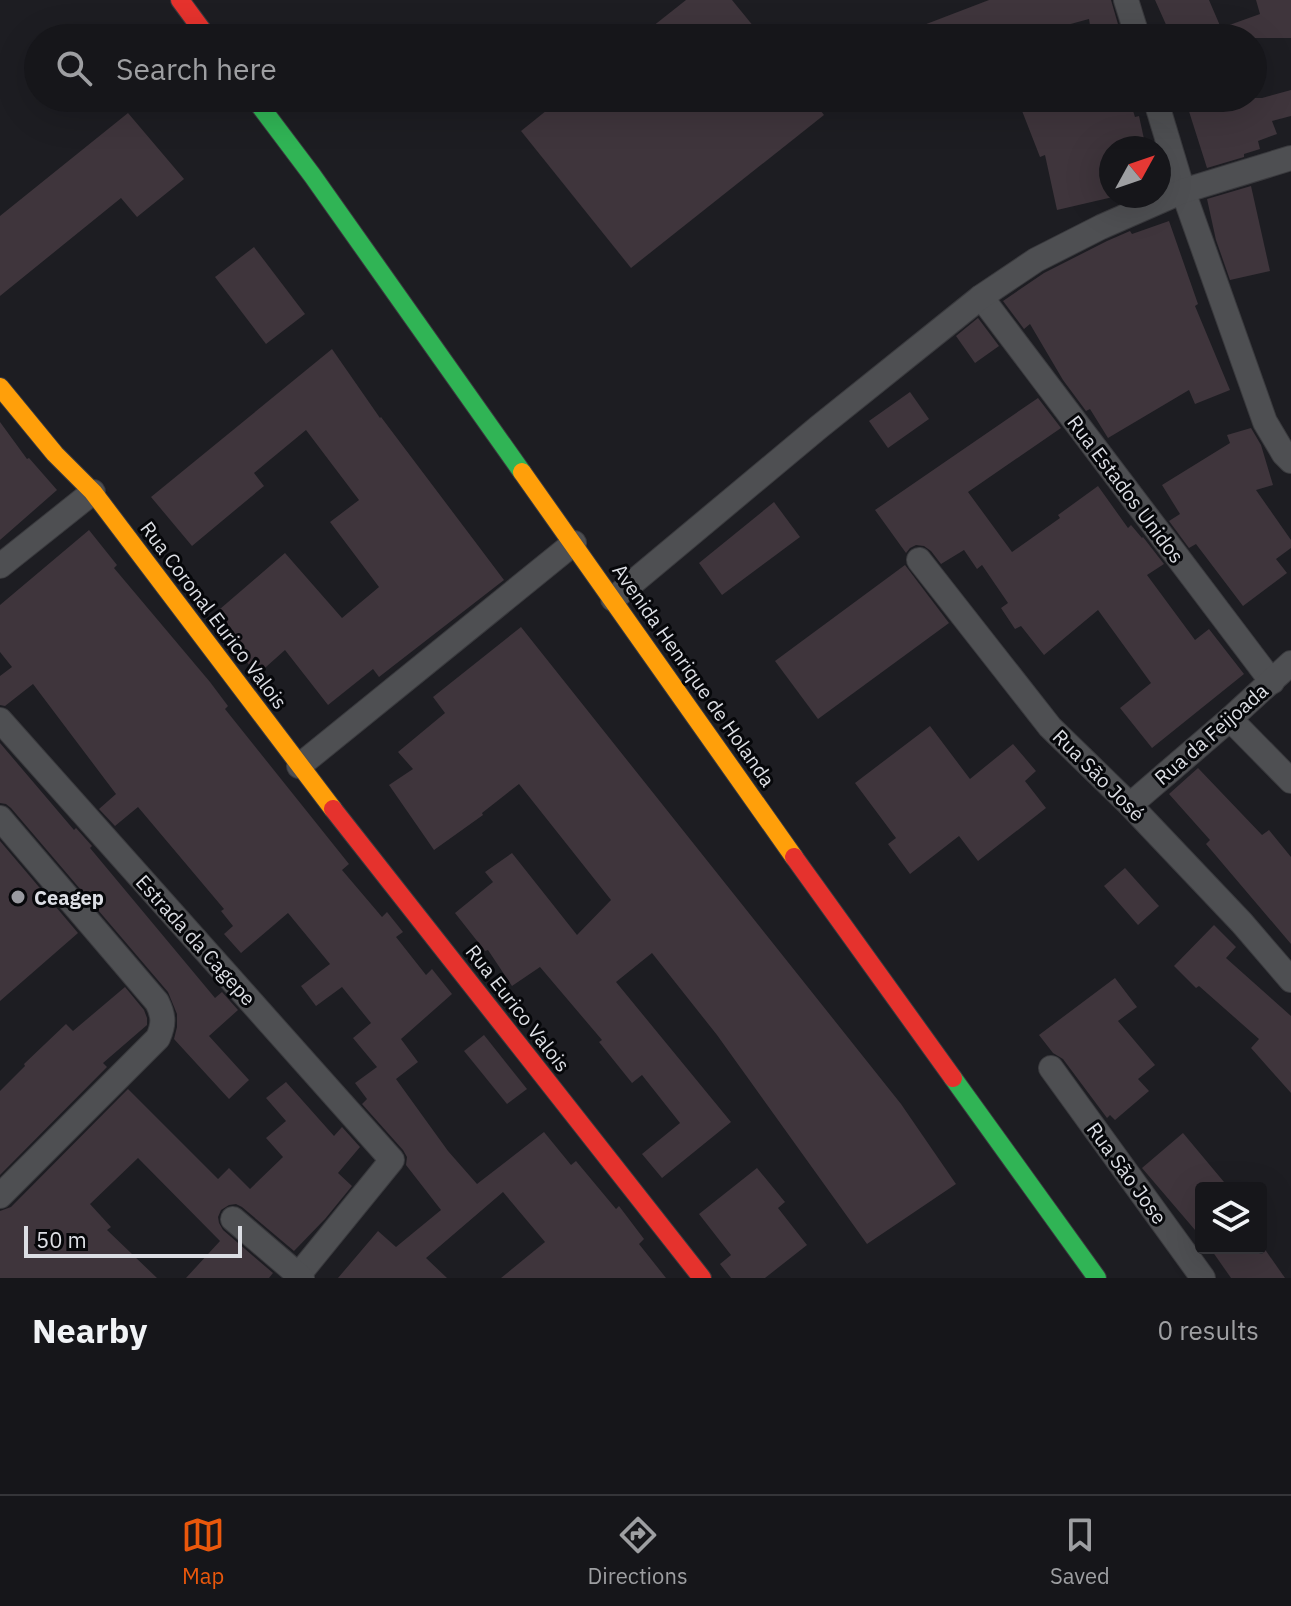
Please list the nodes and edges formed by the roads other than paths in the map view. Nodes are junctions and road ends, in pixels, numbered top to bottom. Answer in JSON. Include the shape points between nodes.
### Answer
{"nodes":[{"id":1,"x":180,"y":0,"type":"edge"},
{"id":2,"x":1126,"y":0,"type":"edge"},
{"id":3,"x":198,"y":24,"type":"edge"},
{"id":4,"x":1134,"y":24,"type":"edge"},
{"id":5,"x":265,"y":112,"type":"edge"},
{"id":6,"x":1159,"y":112,"type":"edge"},
{"id":7,"x":1291,"y":158,"type":"edge"},
{"id":8,"x":1183,"y":191,"type":"junction"},
{"id":9,"x":981,"y":297,"type":"junction"},
{"id":10,"x":0,"y":387,"type":"edge"},
{"id":11,"x":1291,"y":461,"type":"edge"},
{"id":12,"x":93,"y":492,"type":"junction"},
{"id":13,"x":574,"y":543,"type":"junction"},
{"id":14,"x":919,"y":560,"type":"dead end"},
{"id":15,"x":0,"y":566,"type":"edge"},
{"id":16,"x":613,"y":599,"type":"junction"},
{"id":17,"x":1291,"y":663,"type":"edge"},
{"id":18,"x":1272,"y":682,"type":"junction"},
{"id":19,"x":1230,"y":719,"type":"junction"},
{"id":20,"x":0,"y":720,"type":"edge"},
{"id":21,"x":299,"y":766,"type":"junction"},
{"id":22,"x":1291,"y":781,"type":"edge"},
{"id":23,"x":1130,"y":805,"type":"junction"},
{"id":24,"x":0,"y":818,"type":"edge"},
{"id":25,"x":1291,"y":980,"type":"edge"},
{"id":26,"x":1051,"y":1068,"type":"dead end"},
{"id":27,"x":0,"y":1196,"type":"edge"},
{"id":28,"x":233,"y":1219,"type":"dead end"},
{"id":29,"x":299,"y":1277,"type":"edge"},
{"id":30,"x":702,"y":1278,"type":"edge"},
{"id":31,"x":1097,"y":1278,"type":"edge"},
{"id":32,"x":1203,"y":1278,"type":"edge"}],
"edges":[{"from":1,"to":3,"type":"main road"},
{"from":2,"to":4,"type":"street"},
{"from":5,"to":13,"type":"main road","name":"Avenida Henrique de Holanda"},
{"from":6,"to":8,"type":"street"},
{"from":7,"to":8,"type":"street"},
{"from":8,"to":9,"type":"street","via":[[1036,260]]},
{"from":8,"to":11,"type":"street","via":[[1265,422]]},
{"from":9,"to":16,"type":"street"},
{"from":9,"to":18,"type":"street","name":"Rua Estados Unidos"},
{"from":10,"to":12,"type":"main road"},
{"from":12,"to":15,"type":"street"},
{"from":12,"to":21,"type":"main road","name":"Rua Coronal Eurico Valois"},
{"from":13,"to":16,"type":"main road","name":"Avenida Henrique de Holanda"},
{"from":13,"to":21,"type":"street"},
{"from":14,"to":23,"type":"street","name":"Rua São José","via":[[1050,727]]},
{"from":16,"to":31,"type":"main road","name":"Avenida Henrique de Holanda"},
{"from":17,"to":18,"type":"street","name":"Rua da Feijoada"},
{"from":18,"to":19,"type":"street","name":"Rua da Feijoada"},
{"from":19,"to":22,"type":"street"},
{"from":19,"to":23,"type":"street","name":"Rua da Feijoada"},
{"from":20,"to":29,"type":"street","name":"Estrada da Cagepe","via":[[392,1160]]},
{"from":21,"to":30,"type":"main road","name":"Rua Eurico Valois"},
{"from":23,"to":25,"type":"street","name":"Rua São José"},
{"from":24,"to":27,"type":"street","via":[[139,979],[157,1002],[164,1025],[158,1038]]},
{"from":26,"to":32,"type":"street","name":"Rua São Jose"},
{"from":28,"to":29,"type":"street"}]}
